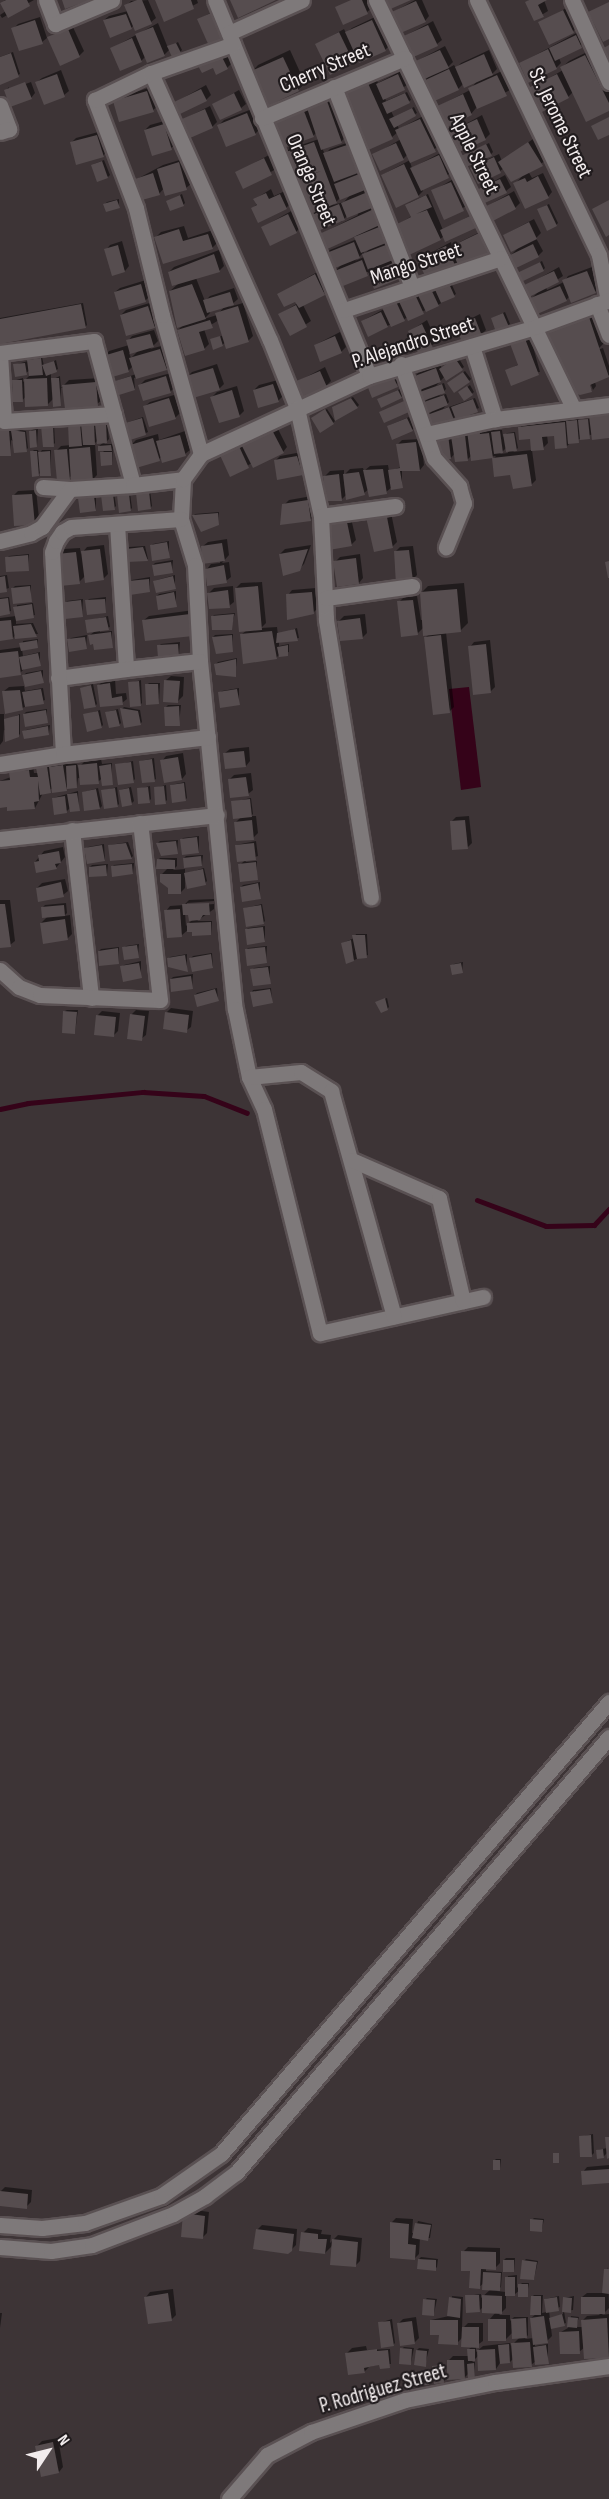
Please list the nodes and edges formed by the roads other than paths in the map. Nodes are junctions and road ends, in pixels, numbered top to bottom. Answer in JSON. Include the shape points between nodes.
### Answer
{"nodes":[{"id":1,"x":46,"y":0,"type":"edge"},
{"id":2,"x":112,"y":0,"type":"edge"},
{"id":3,"x":215,"y":0,"type":"edge"},
{"id":4,"x":302,"y":0,"type":"edge"},
{"id":5,"x":376,"y":0,"type":"edge"},
{"id":6,"x":477,"y":0,"type":"edge"},
{"id":7,"x":572,"y":0,"type":"edge"},
{"id":8,"x":231,"y":39,"type":"junction"},
{"id":9,"x":405,"y":58,"type":"junction"},
{"id":10,"x":151,"y":73,"type":"junction"},
{"id":11,"x":609,"y":81,"type":"edge"},
{"id":12,"x":334,"y":87,"type":"junction"},
{"id":13,"x":0,"y":105,"type":"edge"},
{"id":14,"x":262,"y":118,"type":"junction"},
{"id":15,"x":4,"y":131,"type":"edge"},
{"id":16,"x":604,"y":253,"type":"edge"},
{"id":17,"x":501,"y":258,"type":"junction"},
{"id":18,"x":412,"y":286,"type":"junction"},
{"id":19,"x":605,"y":302,"type":"edge"},
{"id":20,"x":344,"y":310,"type":"junction"},
{"id":21,"x":535,"y":327,"type":"junction"},
{"id":22,"x":609,"y":335,"type":"edge"},
{"id":23,"x":472,"y":346,"type":"junction"},
{"id":24,"x":401,"y":364,"type":"junction"},
{"id":25,"x":369,"y":376,"type":"junction"},
{"id":26,"x":609,"y":405,"type":"edge"},
{"id":27,"x":297,"y":408,"type":"junction"},
{"id":28,"x":574,"y":409,"type":"junction"},
{"id":29,"x":114,"y":414,"type":"junction"},
{"id":30,"x":495,"y":419,"type":"junction"},
{"id":31,"x":426,"y":434,"type":"junction"},
{"id":32,"x":201,"y":454,"type":"junction"},
{"id":33,"x":183,"y":479,"type":"junction"},
{"id":34,"x":133,"y":485,"type":"junction"},
{"id":35,"x":43,"y":487,"type":"dead end"},
{"id":36,"x":70,"y":489,"type":"junction"},
{"id":37,"x":395,"y":506,"type":"dead end"},
{"id":38,"x":321,"y":516,"type":"junction"},
{"id":39,"x":181,"y":519,"type":"junction"},
{"id":40,"x":117,"y":524,"type":"junction"},
{"id":41,"x":0,"y":541,"type":"edge"},
{"id":42,"x":446,"y":547,"type":"dead end"},
{"id":43,"x":412,"y":586,"type":"dead end"},
{"id":44,"x":326,"y":598,"type":"junction"},
{"id":45,"x":200,"y":661,"type":"junction"},
{"id":46,"x":126,"y":669,"type":"junction"},
{"id":47,"x":58,"y":678,"type":"junction"},
{"id":48,"x":208,"y":737,"type":"junction"},
{"id":49,"x":63,"y":754,"type":"junction"},
{"id":50,"x":0,"y":764,"type":"edge"},
{"id":51,"x":217,"y":814,"type":"junction"},
{"id":52,"x":140,"y":823,"type":"junction"},
{"id":53,"x":72,"y":830,"type":"junction"},
{"id":54,"x":0,"y":839,"type":"edge"},
{"id":55,"x":370,"y":897,"type":"dead end"},
{"id":56,"x":0,"y":970,"type":"edge"},
{"id":57,"x":91,"y":998,"type":"junction"},
{"id":58,"x":249,"y":1077,"type":"junction"},
{"id":59,"x":352,"y":1160,"type":"junction"},
{"id":60,"x":483,"y":1297,"type":"dead end"},
{"id":61,"x":463,"y":1301,"type":"junction"},
{"id":62,"x":394,"y":1316,"type":"junction"},
{"id":63,"x":609,"y":1702,"type":"edge"},
{"id":64,"x":609,"y":1737,"type":"edge"},
{"id":65,"x":0,"y":2225,"type":"edge"},
{"id":66,"x":0,"y":2247,"type":"edge"},
{"id":67,"x":609,"y":2366,"type":"edge"},
{"id":68,"x":229,"y":2499,"type":"edge"}],
"edges":[{"from":1,"to":2,"type":"street","via":[[55,24]]},
{"from":3,"to":8,"type":"street","name":"Orange Street"},
{"from":4,"to":8,"type":"street"},
{"from":5,"to":9,"type":"street","name":"Apple Street"},
{"from":6,"to":16,"type":"street","name":"St. Jerome Street"},
{"from":7,"to":11,"type":"street"},
{"from":8,"to":10,"type":"street"},
{"from":8,"to":14,"type":"street","name":"Orange Street"},
{"from":9,"to":12,"type":"street","name":"Cherry Street"},
{"from":9,"to":17,"type":"street","name":"Apple Street"},
{"from":10,"to":27,"type":"street"},
{"from":10,"to":32,"type":"street","via":[[96,100],[136,208]]},
{"from":12,"to":14,"type":"street","name":"Cherry Street"},
{"from":12,"to":18,"type":"street"},
{"from":13,"to":15,"type":"street"},
{"from":14,"to":20,"type":"street","name":"Orange Street"},
{"from":16,"to":19,"type":"street","name":"St. Jerome Street"},
{"from":17,"to":18,"type":"street","name":"Mango Street"},
{"from":17,"to":21,"type":"street","name":"Apple Street"},
{"from":18,"to":20,"type":"street","name":"Mango Street"},
{"from":19,"to":21,"type":"street","name":"P. Alejandro Street"},
{"from":19,"to":22,"type":"street","name":"St. Jerome Street"},
{"from":20,"to":25,"type":"street","name":"Orange Street"},
{"from":21,"to":23,"type":"street","name":"P. Alejandro Street"},
{"from":21,"to":28,"type":"street","name":"Apple Street"},
{"from":23,"to":24,"type":"street","name":"P. Alejandro Street"},
{"from":23,"to":30,"type":"street"},
{"from":24,"to":25,"type":"street","name":"P. Alejandro Street"},
{"from":24,"to":31,"type":"street"},
{"from":25,"to":27,"type":"street","name":"P. Alejandro Street"},
{"from":26,"to":28,"type":"street"},
{"from":27,"to":32,"type":"street","name":"P. Alejandro Street"},
{"from":27,"to":38,"type":"street"},
{"from":28,"to":30,"type":"street"},
{"from":29,"to":29,"type":"street","via":[[4,420],[0,353],[94,341]]},
{"from":29,"to":34,"type":"street"},
{"from":30,"to":31,"type":"street"},
{"from":31,"to":42,"type":"street","via":[[434,458],[459,486],[464,503]]},
{"from":32,"to":33,"type":"street"},
{"from":33,"to":34,"type":"street"},
{"from":33,"to":39,"type":"street"},
{"from":34,"to":36,"type":"street"},
{"from":35,"to":36,"type":"street"},
{"from":36,"to":41,"type":"street","via":[[42,527]]},
{"from":37,"to":38,"type":"street"},
{"from":38,"to":44,"type":"street"},
{"from":39,"to":40,"type":"street"},
{"from":39,"to":45,"type":"street","via":[[195,566]]},
{"from":40,"to":46,"type":"street"},
{"from":40,"to":47,"type":"street","via":[[71,527],[62,532],[52,552]]},
{"from":43,"to":44,"type":"street"},
{"from":44,"to":55,"type":"street","via":[[326,620]]},
{"from":45,"to":46,"type":"street"},
{"from":45,"to":48,"type":"street"},
{"from":46,"to":47,"type":"street"},
{"from":47,"to":49,"type":"street"},
{"from":48,"to":49,"type":"street"},
{"from":48,"to":51,"type":"street"},
{"from":49,"to":50,"type":"street"},
{"from":51,"to":52,"type":"street"},
{"from":51,"to":58,"type":"street","via":[[235,1009]]},
{"from":52,"to":53,"type":"street"},
{"from":52,"to":57,"type":"street","via":[[160,1000]]},
{"from":53,"to":54,"type":"street"},
{"from":53,"to":57,"type":"street"},
{"from":56,"to":57,"type":"street","via":[[19,987],[40,994]]},
{"from":58,"to":59,"type":"street","via":[[301,1072],[331,1091]]},
{"from":58,"to":62,"type":"street","via":[[264,1109],[320,1333]]},
{"from":59,"to":61,"type":"street","via":[[440,1198]]},
{"from":59,"to":62,"type":"street"},
{"from":60,"to":61,"type":"street"},
{"from":61,"to":62,"type":"street"},
{"from":63,"to":65,"type":"street","via":[[221,2154],[160,2196],[85,2223],[42,2228]]},
{"from":64,"to":66,"type":"street","via":[[236,2173],[173,2214],[92,2245],[51,2251]]},
{"from":67,"to":68,"type":"street","name":"P. Rodriguez Street","via":[[405,2400],[311,2432],[267,2455]]}]}
